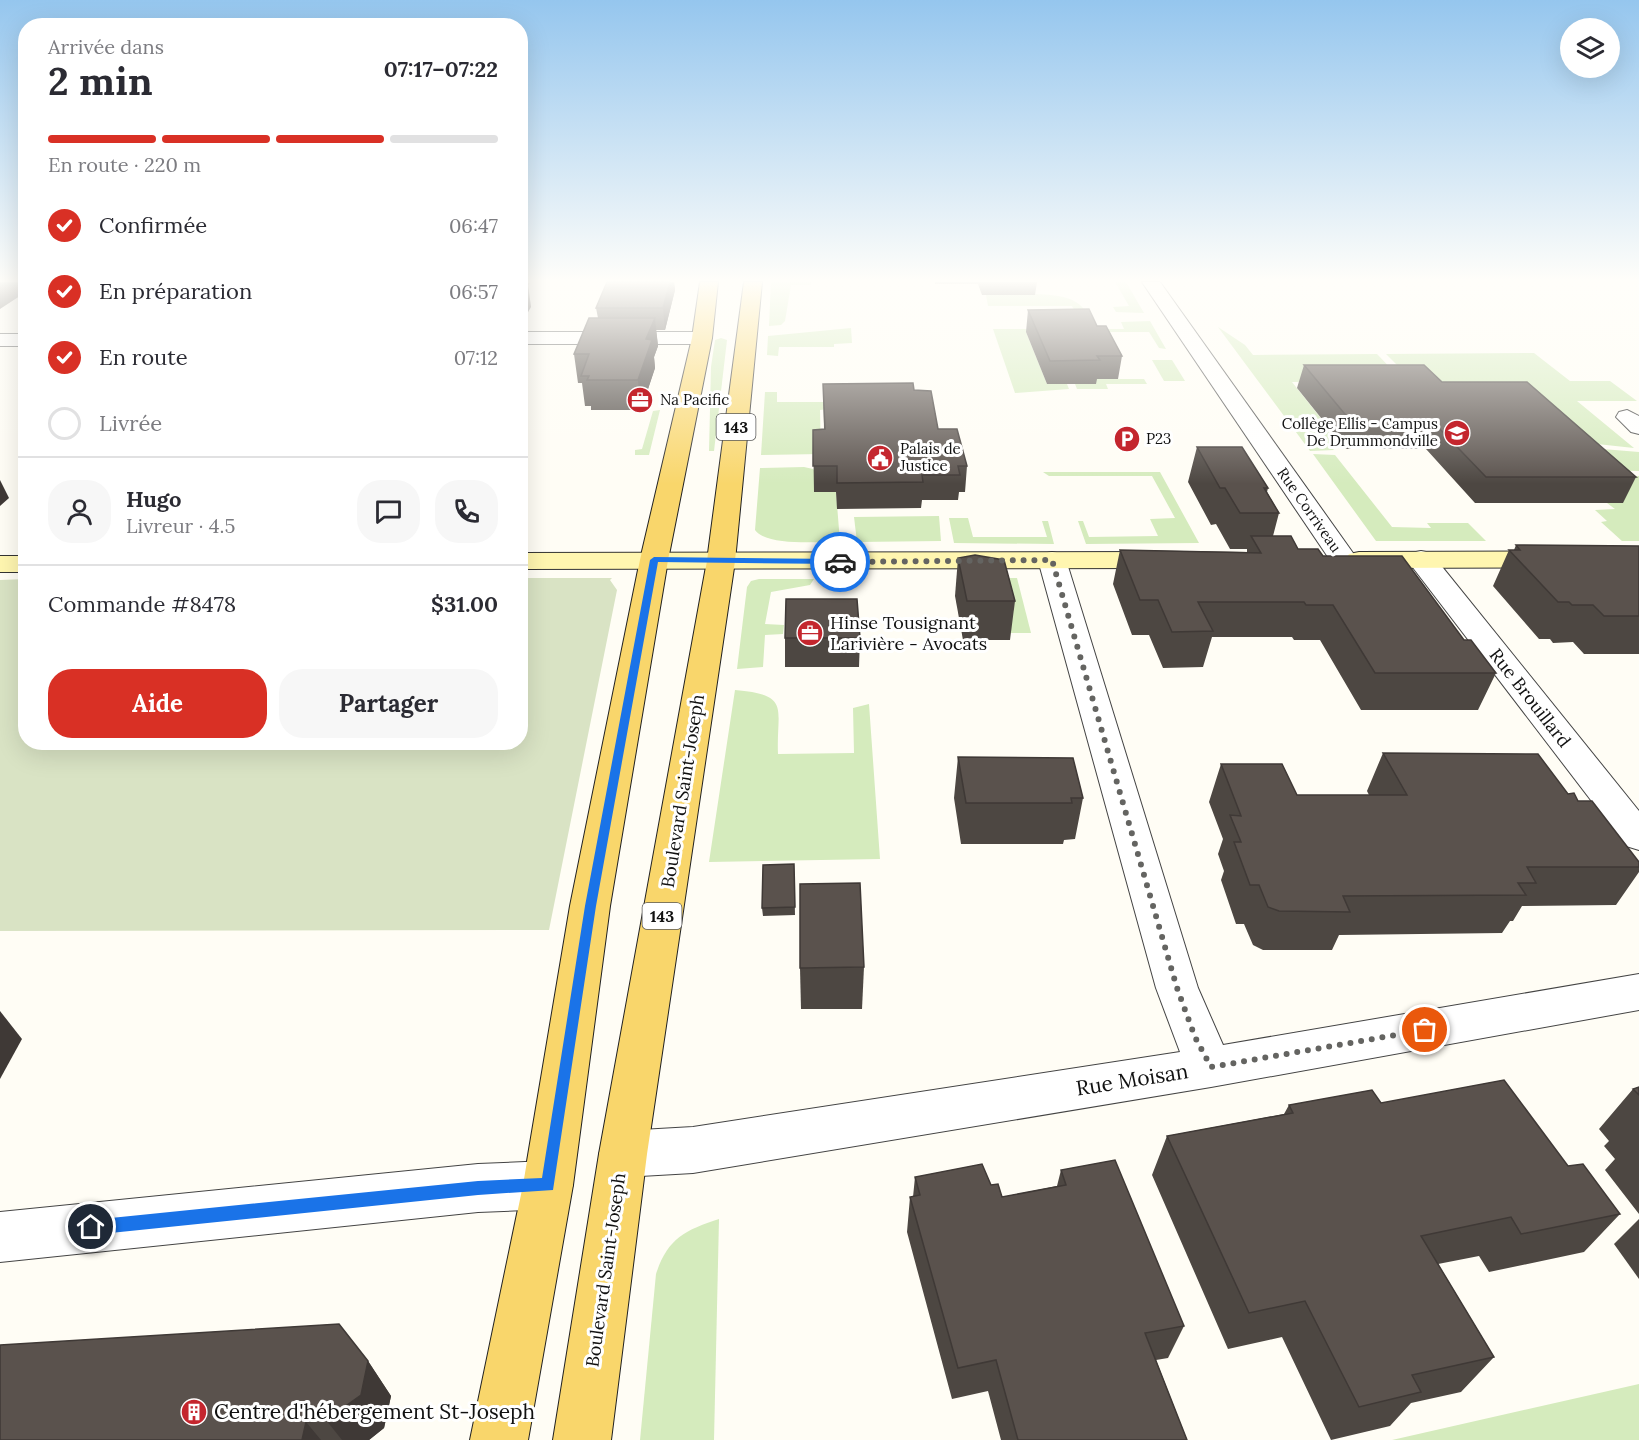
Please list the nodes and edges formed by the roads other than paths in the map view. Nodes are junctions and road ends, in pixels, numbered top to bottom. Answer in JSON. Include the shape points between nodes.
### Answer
{"nodes":[{"id":1,"x":700,"y":349,"type":"edge"},
{"id":2,"x":745,"y":349,"type":"edge"},
{"id":3,"x":1198,"y":349,"type":"edge"},
{"id":4,"x":1421,"y":559,"type":"junction"},
{"id":5,"x":1639,"y":559,"type":"edge"},
{"id":6,"x":654,"y":560,"type":"junction"},
{"id":7,"x":1052,"y":560,"type":"junction"},
{"id":8,"x":1191,"y":560,"type":"edge"},
{"id":9,"x":1316,"y":560,"type":"edge"},
{"id":10,"x":1344,"y":560,"type":"junction"},
{"id":11,"x":528,"y":561,"type":"edge"},
{"id":12,"x":721,"y":561,"type":"junction"},
{"id":13,"x":0,"y":564,"type":"edge"},
{"id":14,"x":18,"y":564,"type":"edge"},
{"id":15,"x":1639,"y":837,"type":"edge"},
{"id":16,"x":1639,"y":992,"type":"edge"},
{"id":17,"x":1211,"y":1067,"type":"junction"},
{"id":18,"x":623,"y":1154,"type":"junction"},
{"id":19,"x":548,"y":1185,"type":"junction"},
{"id":20,"x":0,"y":1237,"type":"edge"},
{"id":21,"x":499,"y":1440,"type":"edge"},
{"id":22,"x":582,"y":1440,"type":"edge"}],
"edges":[{"from":1,"to":6,"type":"main road"},
{"from":2,"to":12,"type":"main road","name":"Boulevard Saint-Joseph","number":"143"},
{"from":3,"to":10,"type":"street","name":"Rue Corriveau"},
{"from":4,"to":5,"type":"street"},
{"from":4,"to":10,"type":"street"},
{"from":4,"to":15,"type":"street","name":"Rue Brouillard"},
{"from":6,"to":11,"type":"street"},
{"from":6,"to":12,"type":"street"},
{"from":6,"to":19,"type":"main road","via":[[590,906]]},
{"from":7,"to":8,"type":"street"},
{"from":7,"to":12,"type":"street"},
{"from":7,"to":17,"type":"street","via":[[1177,988]]},
{"from":9,"to":10,"type":"street"},
{"from":12,"to":18,"type":"main road","name":"Boulevard Saint-Joseph","number":"143"},
{"from":13,"to":14,"type":"street"},
{"from":16,"to":17,"type":"street","name":"Rue Moisan"},
{"from":17,"to":18,"type":"street","name":"Rue Moisan","via":[[693,1150]]},
{"from":18,"to":22,"type":"main road","name":"Boulevard Saint-Joseph","number":"143"},
{"from":19,"to":20,"type":"street","via":[[478,1188]]},
{"from":19,"to":21,"type":"main road"}]}
